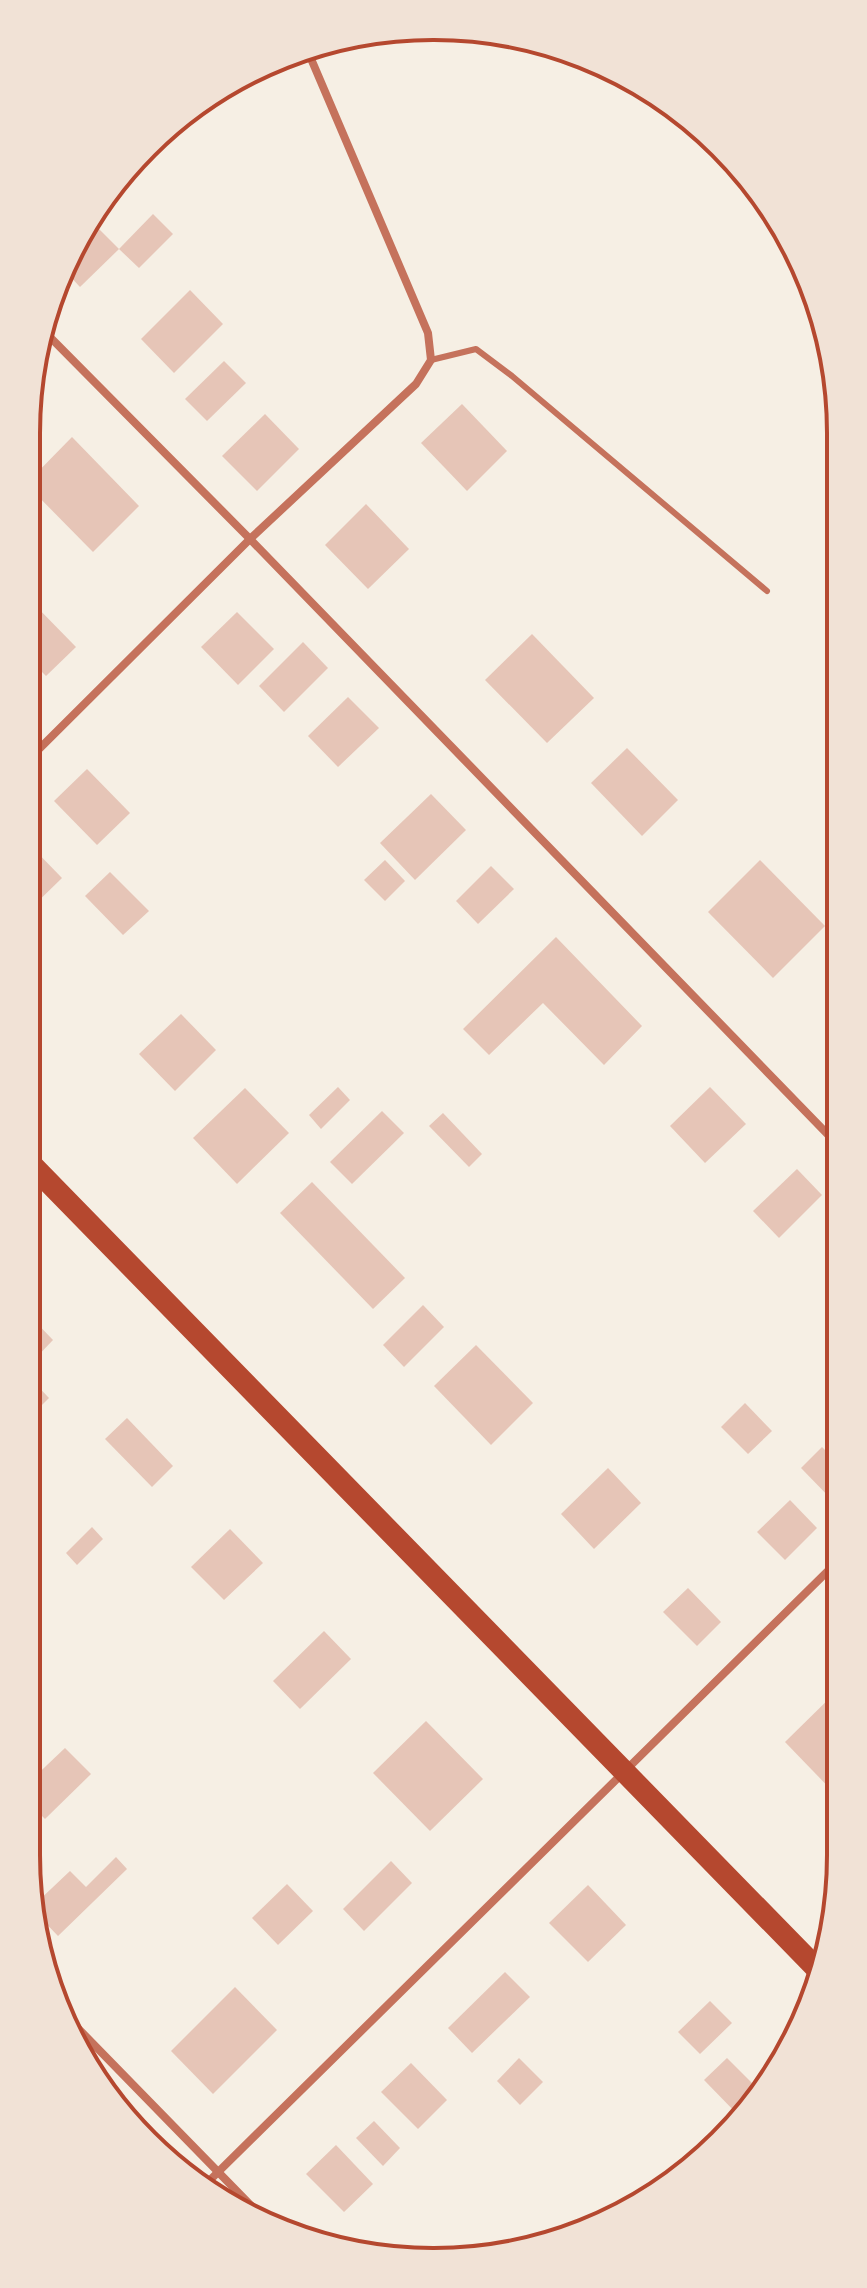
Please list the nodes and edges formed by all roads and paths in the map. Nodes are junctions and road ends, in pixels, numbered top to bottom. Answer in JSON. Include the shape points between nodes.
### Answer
{"nodes":[{"id":1,"x":311,"y":60,"type":"edge"},
{"id":2,"x":52,"y":339,"type":"edge"},
{"id":3,"x":431,"y":360,"type":"junction"},
{"id":4,"x":250,"y":539,"type":"junction"},
{"id":5,"x":767,"y":591,"type":"dead end"},
{"id":6,"x":40,"y":748,"type":"edge"},
{"id":7,"x":827,"y":1134,"type":"edge"},
{"id":8,"x":40,"y":1173,"type":"edge"},
{"id":9,"x":827,"y":1572,"type":"edge"},
{"id":10,"x":625,"y":1774,"type":"junction"},
{"id":11,"x":812,"y":1963,"type":"edge"},
{"id":12,"x":84,"y":2035,"type":"edge"},
{"id":13,"x":218,"y":2172,"type":"junction"},
{"id":14,"x":211,"y":2179,"type":"edge"},
{"id":15,"x":245,"y":2199,"type":"edge"}],
"edges":[{"from":1,"to":3,"type":"street","via":[[428,333]]},
{"from":2,"to":4,"type":"street"},
{"from":3,"to":4,"type":"street","via":[[416,384]]},
{"from":3,"to":5,"type":"lane","via":[[476,349]]},
{"from":4,"to":6,"type":"street"},
{"from":4,"to":7,"type":"street"},
{"from":8,"to":10,"type":"highway"},
{"from":9,"to":10,"type":"street"},
{"from":10,"to":11,"type":"highway"},
{"from":10,"to":13,"type":"street"},
{"from":12,"to":13,"type":"street"},
{"from":13,"to":14,"type":"street"},
{"from":13,"to":15,"type":"street"}]}
